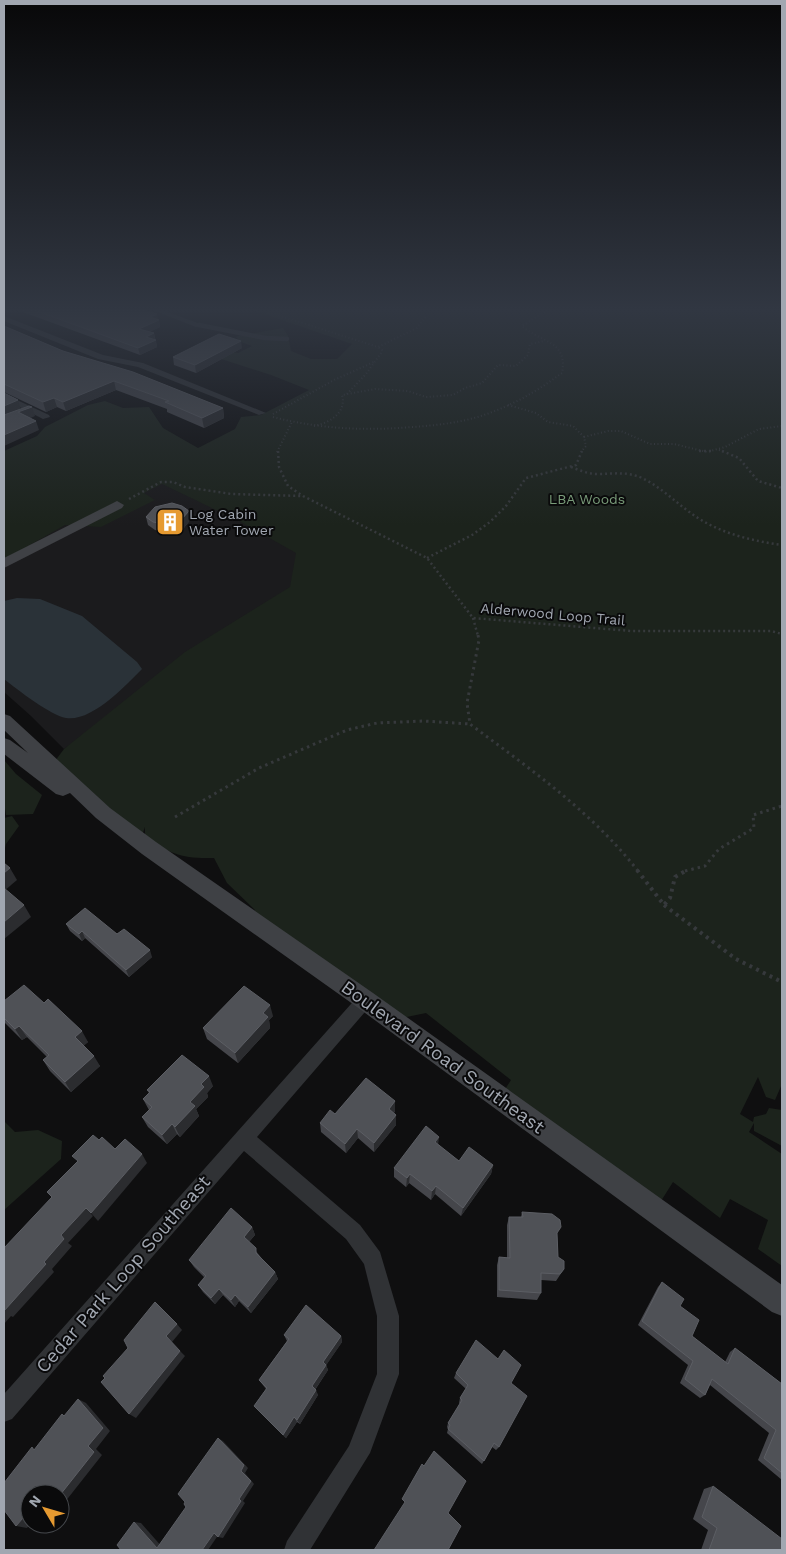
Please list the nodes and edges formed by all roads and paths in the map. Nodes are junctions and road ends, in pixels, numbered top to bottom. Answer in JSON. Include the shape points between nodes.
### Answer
{"nodes":[{"id":1,"x":179,"y":381,"type":"edge"},
{"id":2,"x":333,"y":381,"type":"edge"},
{"id":3,"x":360,"y":381,"type":"edge"},
{"id":4,"x":484,"y":381,"type":"edge"},
{"id":5,"x":552,"y":381,"type":"edge"},
{"id":6,"x":347,"y":394,"type":"junction"},
{"id":7,"x":4,"y":396,"type":"edge"},
{"id":8,"x":508,"y":405,"type":"junction"},
{"id":9,"x":32,"y":410,"type":"junction"},
{"id":10,"x":262,"y":413,"type":"junction"},
{"id":11,"x":18,"y":416,"type":"edge"},
{"id":12,"x":46,"y":417,"type":"dead end"},
{"id":13,"x":292,"y":422,"type":"junction"},
{"id":14,"x":304,"y":425,"type":"junction"},
{"id":15,"x":782,"y":426,"type":"edge"},
{"id":16,"x":584,"y":437,"type":"junction"},
{"id":17,"x":719,"y":450,"type":"junction"},
{"id":18,"x":570,"y":467,"type":"junction"},
{"id":19,"x":782,"y":488,"type":"edge"},
{"id":20,"x":302,"y":496,"type":"junction"},
{"id":21,"x":118,"y":505,"type":"joint"},
{"id":22,"x":782,"y":545,"type":"edge"},
{"id":23,"x":427,"y":558,"type":"junction"},
{"id":24,"x":4,"y":564,"type":"edge"},
{"id":25,"x":473,"y":618,"type":"junction"},
{"id":26,"x":782,"y":634,"type":"edge"},
{"id":27,"x":4,"y":720,"type":"edge"},
{"id":28,"x":470,"y":724,"type":"junction"},
{"id":29,"x":4,"y":745,"type":"edge"},
{"id":30,"x":782,"y":806,"type":"edge"},
{"id":31,"x":103,"y":813,"type":"junction"},
{"id":32,"x":176,"y":818,"type":"dead end"},
{"id":33,"x":664,"y":904,"type":"junction"},
{"id":34,"x":782,"y":982,"type":"edge"},
{"id":35,"x":365,"y":1000,"type":"junction"},
{"id":36,"x":243,"y":1138,"type":"junction"},
{"id":37,"x":782,"y":1302,"type":"edge"},
{"id":38,"x":4,"y":1411,"type":"edge"},
{"id":39,"x":296,"y":1550,"type":"edge"}],
"edges":[{"from":1,"to":10,"type":"street"},
{"from":2,"to":10,"type":"path","via":[[274,414]]},
{"from":3,"to":6,"type":"path"},
{"from":4,"to":6,"type":"path","via":[[452,395],[426,396],[375,389]]},
{"from":5,"to":8,"type":"path"},
{"from":6,"to":14,"type":"path","via":[[342,395],[344,406],[333,420],[326,424]]},
{"from":7,"to":9,"type":"street"},
{"from":8,"to":14,"type":"path","via":[[482,416],[433,425],[354,431]]},
{"from":8,"to":16,"type":"path","via":[[536,413],[548,422],[572,426]]},
{"from":9,"to":11,"type":"street"},
{"from":9,"to":12,"type":"street"},
{"from":10,"to":13,"type":"path"},
{"from":13,"to":14,"type":"path"},
{"from":13,"to":20,"type":"path","name":"Alderwood Loop Trail","via":[[277,455],[288,486]]},
{"from":15,"to":17,"type":"path","via":[[754,429]]},
{"from":16,"to":17,"type":"path","via":[[620,430],[658,446],[676,445],[699,452]]},
{"from":16,"to":18,"type":"path","via":[[586,446],[576,465]]},
{"from":17,"to":19,"type":"path","via":[[739,458],[758,481]]},
{"from":18,"to":22,"type":"path","via":[[595,474],[613,470],[634,475],[671,496],[700,520],[755,541]]},
{"from":18,"to":23,"type":"path","via":[[526,478],[502,512],[462,541]]},
{"from":20,"to":21,"type":"path","via":[[231,494],[161,482]]},
{"from":20,"to":23,"type":"path","name":"Alderwood Loop Trail"},
{"from":21,"to":24,"type":"street"},
{"from":23,"to":25,"type":"path","name":"Alderwood Loop Trail"},
{"from":25,"to":26,"type":"path","name":"Alderwood Loop Trail","via":[[631,631],[771,631]]},
{"from":25,"to":28,"type":"path","via":[[480,640],[467,703]]},
{"from":27,"to":31,"type":"street","name":"Boulevard Road Southeast"},
{"from":28,"to":32,"type":"path","via":[[424,721],[377,723],[347,730],[259,768]]},
{"from":28,"to":33,"type":"path","via":[[562,793],[622,852]]},
{"from":29,"to":31,"type":"street","name":"Boulevard Road Southeast","via":[[61,788]]},
{"from":30,"to":33,"type":"path","via":[[759,811],[753,816],[754,828],[733,838],[708,857],[705,866],[689,869],[675,877],[670,898]]},
{"from":31,"to":35,"type":"street","name":"Boulevard Road Southeast"},
{"from":33,"to":34,"type":"path","via":[[736,959]]},
{"from":35,"to":36,"type":"street","name":"Cedar Park Loop Southeast"},
{"from":35,"to":37,"type":"street","name":"Boulevard Road Southeast"},
{"from":36,"to":38,"type":"street","name":"Cedar Park Loop Southeast"},
{"from":36,"to":39,"type":"street","via":[[353,1232],[373,1259],[388,1316],[388,1374],[358,1453]]}]}
